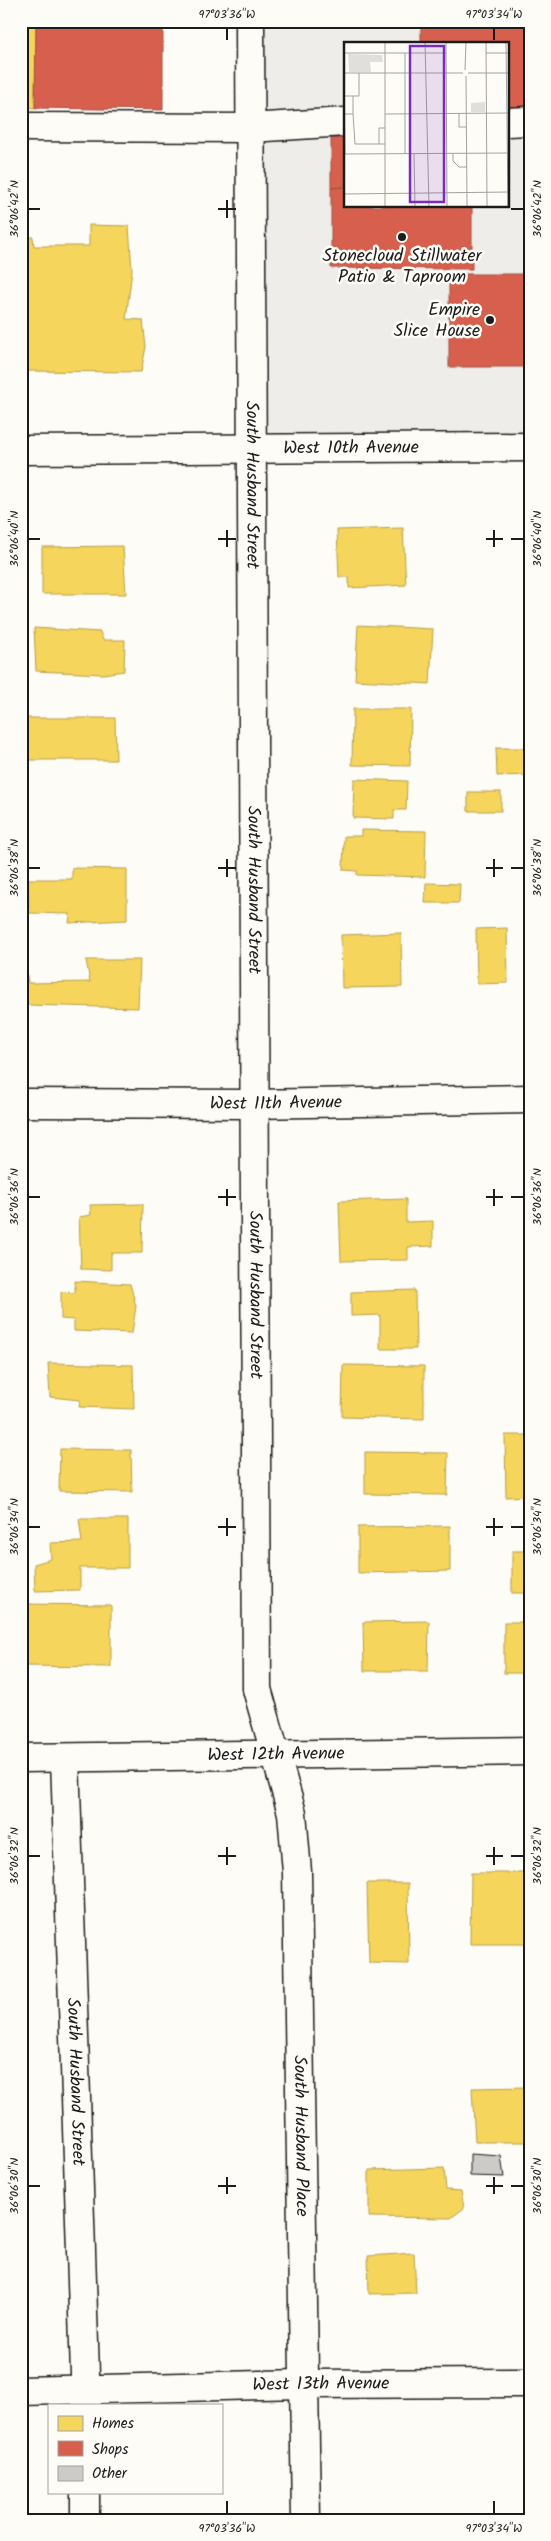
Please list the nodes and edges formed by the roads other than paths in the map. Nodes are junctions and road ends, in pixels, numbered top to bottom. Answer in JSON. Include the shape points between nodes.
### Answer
{"nodes":[{"id":1,"x":250,"y":21,"type":"edge"},
{"id":2,"x":530,"y":121,"type":"edge"},
{"id":3,"x":344,"y":122,"type":"edge"},
{"id":4,"x":508,"y":122,"type":"edge"},
{"id":5,"x":21,"y":127,"type":"edge"},
{"id":6,"x":250,"y":128,"type":"junction"},
{"id":7,"x":530,"y":447,"type":"edge"},
{"id":8,"x":253,"y":449,"type":"junction"},
{"id":9,"x":21,"y":450,"type":"edge"},
{"id":10,"x":530,"y":1099,"type":"edge"},
{"id":11,"x":21,"y":1102,"type":"edge"},
{"id":12,"x":254,"y":1104,"type":"junction"},
{"id":13,"x":530,"y":1751,"type":"edge"},
{"id":14,"x":276,"y":1755,"type":"junction"},
{"id":15,"x":21,"y":1758,"type":"edge"},
{"id":16,"x":65,"y":1758,"type":"junction"},
{"id":17,"x":530,"y":2383,"type":"edge"},
{"id":18,"x":302,"y":2384,"type":"junction"},
{"id":19,"x":21,"y":2391,"type":"edge"},
{"id":20,"x":86,"y":2397,"type":"edge"},
{"id":21,"x":85,"y":2494,"type":"edge"},
{"id":22,"x":84,"y":2520,"type":"edge"},
{"id":23,"x":306,"y":2520,"type":"edge"}],
"edges":[{"from":1,"to":6,"type":"street","name":"South Husband Street"},
{"from":2,"to":4,"type":"street"},
{"from":3,"to":6,"type":"street"},
{"from":5,"to":6,"type":"street"},
{"from":6,"to":8,"type":"street","name":"South Husband Street"},
{"from":7,"to":8,"type":"street","name":"West 10th Avenue"},
{"from":8,"to":9,"type":"street","name":"West 10th Avenue"},
{"from":8,"to":12,"type":"street","name":"South Husband Street"},
{"from":10,"to":12,"type":"street","name":"West 11th Avenue"},
{"from":11,"to":12,"type":"street","name":"West 11th Avenue"},
{"from":12,"to":14,"type":"street","name":"South Husband Street","via":[[257,1690]]},
{"from":13,"to":14,"type":"street","name":"West 12th Avenue"},
{"from":14,"to":16,"type":"street","name":"West 12th Avenue"},
{"from":14,"to":18,"type":"street","name":"South Husband Place","via":[[292,1813],[297,1872]]},
{"from":15,"to":16,"type":"street","name":"West 12th Avenue"},
{"from":16,"to":20,"type":"street","name":"South Husband Street"},
{"from":17,"to":18,"type":"street","name":"West 13th Avenue"},
{"from":18,"to":20,"type":"street","name":"West 13th Avenue"},
{"from":18,"to":23,"type":"street","name":"South Husband Place"},
{"from":19,"to":20,"type":"street","name":"West 13th Avenue"},
{"from":21,"to":22,"type":"street"}]}
